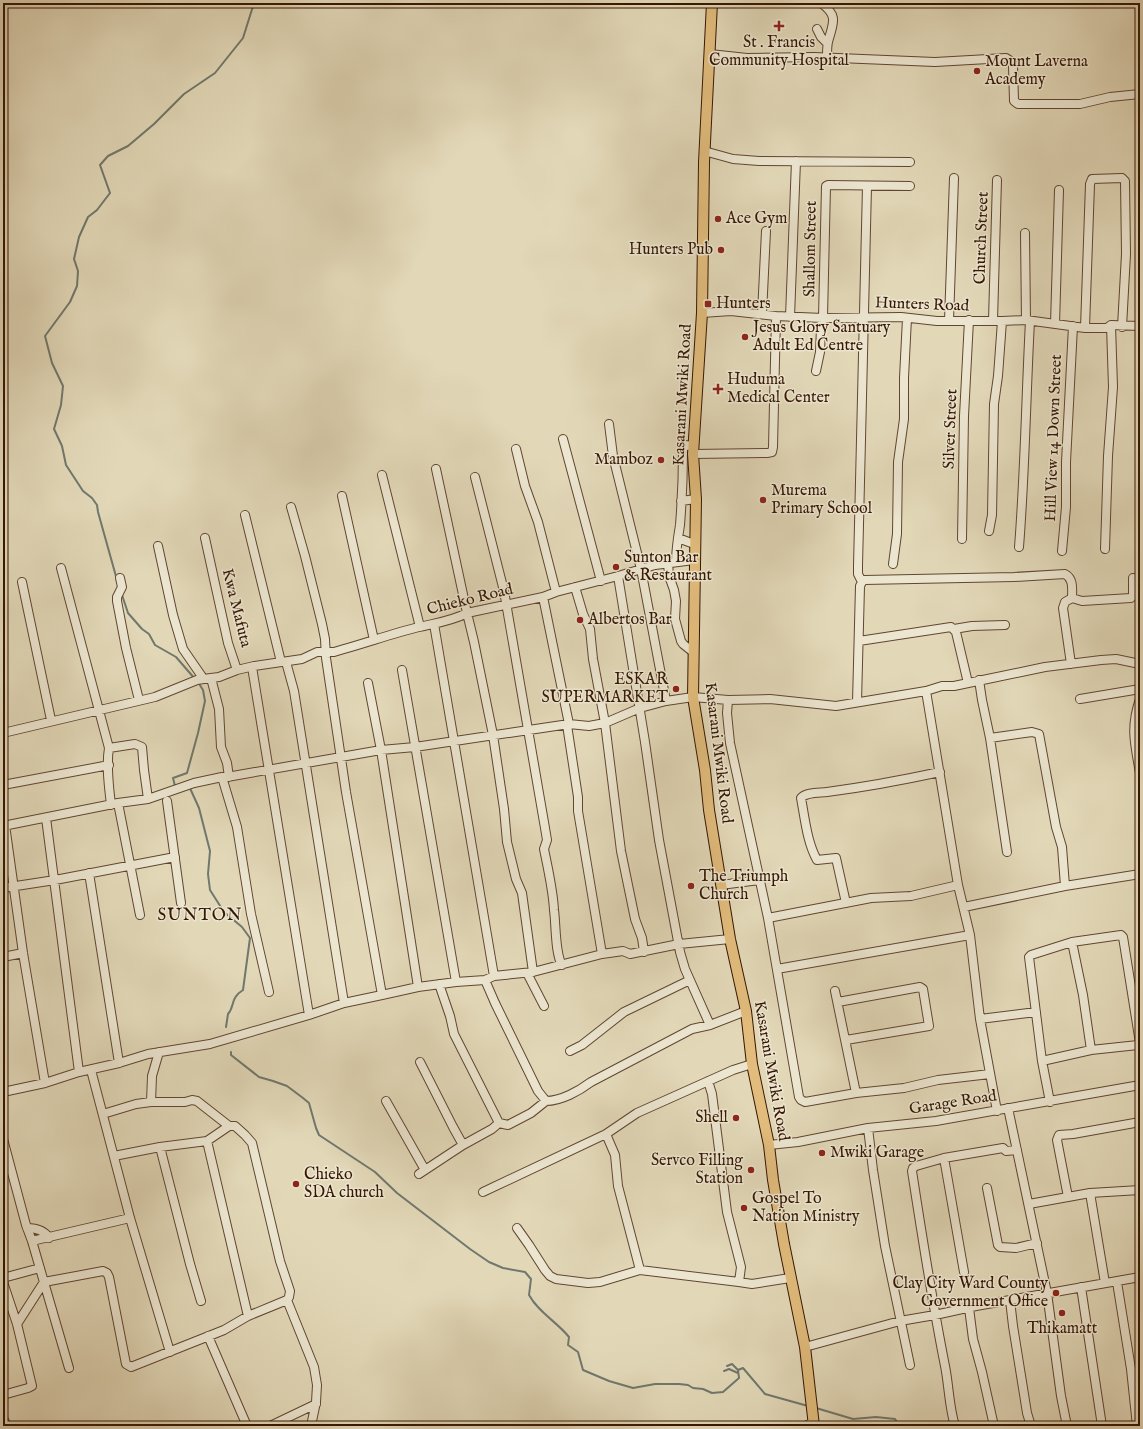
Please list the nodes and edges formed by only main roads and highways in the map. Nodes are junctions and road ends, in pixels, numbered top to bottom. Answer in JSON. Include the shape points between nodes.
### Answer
{"nodes":[{"id":1,"x":712,"y":3,"type":"edge"},
{"id":2,"x":811,"y":1425,"type":"edge"}],
"edges":[{"from":1,"to":2,"type":"main road","name":"Kasarani Mwiki Road","via":[[704,151],[702,313],[693,450],[696,499],[693,697],[730,939],[746,1011],[752,1064],[769,1145],[790,1278],[805,1347],[812,1407]]}]}
